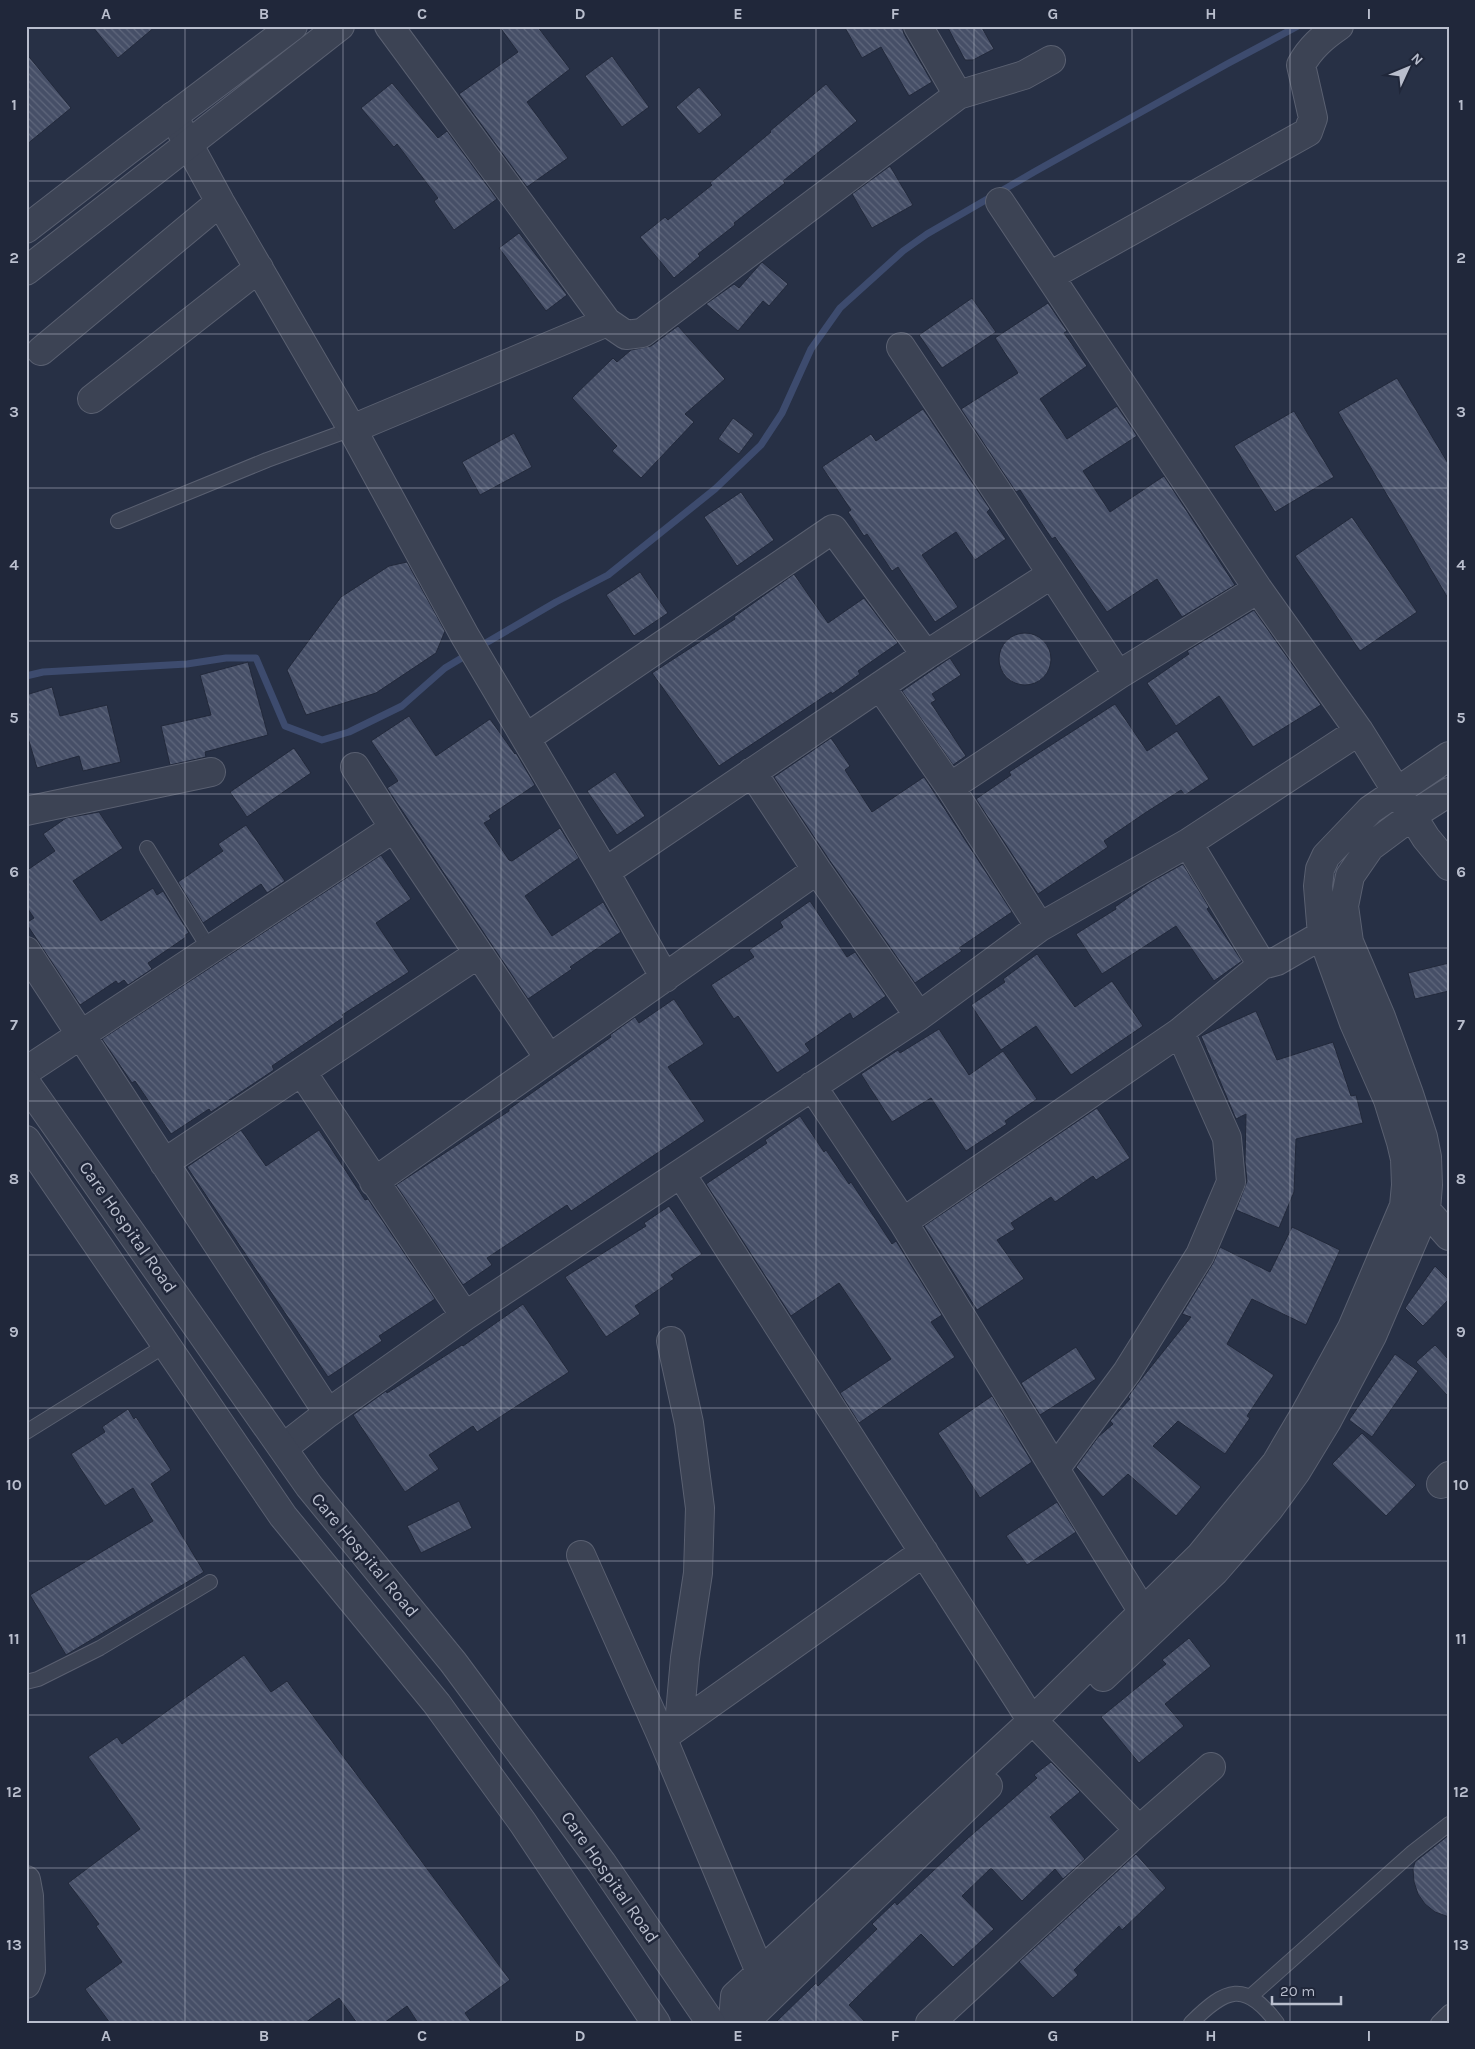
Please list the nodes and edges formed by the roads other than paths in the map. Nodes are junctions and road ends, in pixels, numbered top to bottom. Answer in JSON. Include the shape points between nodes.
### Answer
{"nodes":[{"id":1,"x":340,"y":26,"type":"edge"},
{"id":2,"x":389,"y":26,"type":"edge"},
{"id":3,"x":918,"y":26,"type":"edge"},
{"id":4,"x":1339,"y":26,"type":"edge"},
{"id":5,"x":282,"y":30,"type":"edge"},
{"id":6,"x":1051,"y":60,"type":"dead end"},
{"id":7,"x":958,"y":96,"type":"junction"},
{"id":8,"x":173,"y":116,"type":"junction"},
{"id":9,"x":188,"y":144,"type":"junction"},
{"id":10,"x":220,"y":202,"type":"junction"},
{"id":11,"x":1000,"y":202,"type":"dead end"},
{"id":12,"x":26,"y":229,"type":"edge"},
{"id":13,"x":259,"y":268,"type":"junction"},
{"id":14,"x":26,"y":271,"type":"edge"},
{"id":15,"x":1050,"y":276,"type":"junction"},
{"id":16,"x":607,"y":322,"type":"junction"},
{"id":17,"x":901,"y":347,"type":"dead end"},
{"id":18,"x":41,"y":351,"type":"dead end"},
{"id":19,"x":92,"y":399,"type":"dead end"},
{"id":20,"x":352,"y":429,"type":"junction"},
{"id":21,"x":118,"y":521,"type":"dead end"},
{"id":22,"x":1052,"y":574,"type":"junction"},
{"id":23,"x":1258,"y":589,"type":"junction"},
{"id":24,"x":926,"y":655,"type":"junction"},
{"id":25,"x":1118,"y":675,"type":"junction"},
{"id":26,"x":880,"y":686,"type":"junction"},
{"id":27,"x":1359,"y":731,"type":"junction"},
{"id":28,"x":526,"y":738,"type":"junction"},
{"id":29,"x":1449,"y":756,"type":"edge"},
{"id":30,"x":355,"y":766,"type":"dead end"},
{"id":31,"x":211,"y":772,"type":"dead end"},
{"id":32,"x":752,"y":772,"type":"junction"},
{"id":33,"x":950,"y":787,"type":"junction"},
{"id":34,"x":1396,"y":791,"type":"junction"},
{"id":35,"x":1449,"y":792,"type":"edge"},
{"id":36,"x":26,"y":811,"type":"edge"},
{"id":37,"x":1412,"y":815,"type":"junction"},
{"id":38,"x":394,"y":828,"type":"junction"},
{"id":39,"x":1188,"y":844,"type":"junction"},
{"id":40,"x":147,"y":848,"type":"dead end"},
{"id":41,"x":1449,"y":866,"type":"edge"},
{"id":42,"x":817,"y":870,"type":"junction"},
{"id":43,"x":605,"y":872,"type":"junction"},
{"id":44,"x":1040,"y":927,"type":"junction"},
{"id":45,"x":1322,"y":935,"type":"junction"},
{"id":46,"x":210,"y":950,"type":"junction"},
{"id":47,"x":26,"y":951,"type":"edge"},
{"id":48,"x":478,"y":954,"type":"junction"},
{"id":49,"x":1262,"y":965,"type":"junction"},
{"id":50,"x":665,"y":978,"type":"junction"},
{"id":51,"x":919,"y":1016,"type":"junction"},
{"id":52,"x":1180,"y":1032,"type":"junction"},
{"id":53,"x":80,"y":1035,"type":"junction"},
{"id":54,"x":549,"y":1058,"type":"junction"},
{"id":55,"x":26,"y":1071,"type":"edge"},
{"id":56,"x":302,"y":1072,"type":"junction"},
{"id":57,"x":26,"y":1083,"type":"edge"},
{"id":58,"x":812,"y":1086,"type":"junction"},
{"id":59,"x":26,"y":1140,"type":"edge"},
{"id":60,"x":164,"y":1163,"type":"junction"},
{"id":61,"x":681,"y":1174,"type":"junction"},
{"id":62,"x":374,"y":1182,"type":"junction"},
{"id":63,"x":1426,"y":1210,"type":"junction"},
{"id":64,"x":902,"y":1222,"type":"junction"},
{"id":65,"x":1449,"y":1236,"type":"edge"},
{"id":66,"x":466,"y":1316,"type":"junction"},
{"id":67,"x":671,"y":1341,"type":"dead end"},
{"id":68,"x":166,"y":1345,"type":"junction"},
{"id":69,"x":328,"y":1413,"type":"junction"},
{"id":70,"x":26,"y":1432,"type":"edge"},
{"id":71,"x":283,"y":1448,"type":"junction"},
{"id":72,"x":1055,"y":1469,"type":"junction"},
{"id":73,"x":924,"y":1552,"type":"junction"},
{"id":74,"x":581,"y":1555,"type":"dead end"},
{"id":75,"x":1208,"y":1564,"type":"junction"},
{"id":76,"x":210,"y":1582,"type":"dead end"},
{"id":77,"x":1143,"y":1612,"type":"junction"},
{"id":78,"x":26,"y":1682,"type":"edge"},
{"id":79,"x":1038,"y":1726,"type":"junction"},
{"id":80,"x":670,"y":1731,"type":"junction"},
{"id":81,"x":1211,"y":1767,"type":"dead end"},
{"id":82,"x":1449,"y":1824,"type":"edge"},
{"id":83,"x":1139,"y":1830,"type":"junction"},
{"id":84,"x":26,"y":1880,"type":"edge"},
{"id":85,"x":760,"y":1972,"type":"junction"},
{"id":86,"x":26,"y":1984,"type":"edge"},
{"id":87,"x":1251,"y":1996,"type":"junction"},
{"id":88,"x":1449,"y":2012,"type":"edge"},
{"id":89,"x":725,"y":2022,"type":"edge"},
{"id":90,"x":656,"y":2023,"type":"edge"},
{"id":91,"x":930,"y":2023,"type":"edge"},
{"id":92,"x":1191,"y":2023,"type":"edge"},
{"id":93,"x":1278,"y":2023,"type":"edge"},
{"id":94,"x":1438,"y":2023,"type":"edge"}],
"edges":[{"from":1,"to":9,"type":"street"},
{"from":2,"to":16,"type":"street"},
{"from":3,"to":7,"type":"street"},
{"from":4,"to":15,"type":"street","via":[[1308,52],[1300,65],[1313,118],[1308,132]]},
{"from":5,"to":8,"type":"street"},
{"from":6,"to":7,"type":"street","via":[[1024,75]]},
{"from":7,"to":16,"type":"street","via":[[642,332],[626,335]]},
{"from":8,"to":9,"type":"street"},
{"from":8,"to":12,"type":"street"},
{"from":9,"to":10,"type":"street"},
{"from":9,"to":14,"type":"street"},
{"from":10,"to":13,"type":"street"},
{"from":10,"to":18,"type":"street"},
{"from":11,"to":15,"type":"street"},
{"from":13,"to":19,"type":"street"},
{"from":13,"to":20,"type":"street"},
{"from":15,"to":23,"type":"street"},
{"from":16,"to":20,"type":"street"},
{"from":17,"to":22,"type":"street"},
{"from":20,"to":21,"type":"lane"},
{"from":20,"to":28,"type":"street","via":[[465,636]]},
{"from":22,"to":24,"type":"street"},
{"from":22,"to":25,"type":"street"},
{"from":23,"to":25,"type":"street"},
{"from":23,"to":27,"type":"street"},
{"from":24,"to":26,"type":"street"},
{"from":24,"to":28,"type":"street","via":[[833,529]]},
{"from":25,"to":33,"type":"street"},
{"from":26,"to":32,"type":"street"},
{"from":26,"to":33,"type":"street"},
{"from":27,"to":34,"type":"street"},
{"from":27,"to":39,"type":"street"},
{"from":28,"to":43,"type":"street"},
{"from":29,"to":34,"type":"street"},
{"from":30,"to":38,"type":"street"},
{"from":31,"to":36,"type":"street"},
{"from":32,"to":42,"type":"street"},
{"from":32,"to":43,"type":"street"},
{"from":33,"to":44,"type":"street"},
{"from":34,"to":37,"type":"street"},
{"from":34,"to":45,"type":"street","via":[[1370,810],[1326,856],[1318,886]]},
{"from":35,"to":37,"type":"street"},
{"from":37,"to":41,"type":"street"},
{"from":37,"to":63,"type":"street","via":[[1370,847],[1350,876],[1344,906],[1349,942],[1384,1025],[1422,1137],[1427,1157]]},
{"from":38,"to":46,"type":"street"},
{"from":38,"to":48,"type":"street"},
{"from":39,"to":44,"type":"street"},
{"from":39,"to":49,"type":"street"},
{"from":40,"to":46,"type":"lane"},
{"from":42,"to":50,"type":"street"},
{"from":42,"to":51,"type":"street"},
{"from":43,"to":50,"type":"street"},
{"from":44,"to":51,"type":"street"},
{"from":45,"to":49,"type":"street","via":[[1277,961]]},
{"from":45,"to":75,"type":"street","via":[[1354,1023],[1388,1100],[1401,1142],[1405,1168],[1404,1206],[1352,1328],[1276,1462]]},
{"from":46,"to":53,"type":"street"},
{"from":47,"to":53,"type":"street"},
{"from":48,"to":54,"type":"street"},
{"from":48,"to":56,"type":"street"},
{"from":49,"to":52,"type":"street"},
{"from":50,"to":54,"type":"street"},
{"from":51,"to":58,"type":"street"},
{"from":52,"to":64,"type":"street"},
{"from":52,"to":72,"type":"street","via":[[1227,1138],[1231,1182],[1200,1254],[1127,1372]]},
{"from":53,"to":55,"type":"street"},
{"from":53,"to":60,"type":"street"},
{"from":54,"to":62,"type":"street"},
{"from":56,"to":60,"type":"street"},
{"from":56,"to":62,"type":"street"},
{"from":57,"to":71,"type":"street","name":"Care Hospital Road"},
{"from":58,"to":61,"type":"street"},
{"from":58,"to":64,"type":"street"},
{"from":59,"to":68,"type":"street","name":"Care Hospital Road"},
{"from":60,"to":69,"type":"street"},
{"from":61,"to":66,"type":"street"},
{"from":61,"to":73,"type":"street"},
{"from":62,"to":66,"type":"street"},
{"from":63,"to":65,"type":"street"},
{"from":63,"to":75,"type":"street","via":[[1372,1336],[1296,1472],[1269,1509]]},
{"from":64,"to":72,"type":"street"},
{"from":66,"to":69,"type":"street"},
{"from":67,"to":80,"type":"street","via":[[689,1423],[700,1508],[698,1572]]},
{"from":68,"to":70,"type":"lane"},
{"from":68,"to":90,"type":"street","name":"Care Hospital Road","via":[[283,1516],[443,1712],[523,1823]]},
{"from":69,"to":71,"type":"street"},
{"from":71,"to":89,"type":"street","name":"Care Hospital Road","via":[[309,1486],[453,1662],[602,1864]]},
{"from":72,"to":77,"type":"street"},
{"from":73,"to":79,"type":"street"},
{"from":73,"to":80,"type":"street"},
{"from":74,"to":80,"type":"street"},
{"from":75,"to":77,"type":"street"},
{"from":75,"to":79,"type":"street"},
{"from":76,"to":78,"type":"lane","via":[[100,1648]]},
{"from":77,"to":79,"type":"street"},
{"from":79,"to":83,"type":"street"},
{"from":79,"to":85,"type":"street"},
{"from":79,"to":89,"type":"street","via":[[753,2014]]},
{"from":80,"to":85,"type":"street"},
{"from":81,"to":83,"type":"street"},
{"from":82,"to":87,"type":"lane"},
{"from":83,"to":91,"type":"street"},
{"from":84,"to":86,"type":"street","via":[[31,1970]]},
{"from":85,"to":89,"type":"street","via":[[735,1996]]},
{"from":87,"to":92,"type":"lane","via":[[1238,1993],[1222,1997]]},
{"from":87,"to":93,"type":"lane","via":[[1264,2005]]},
{"from":88,"to":94,"type":"lane"}]}
